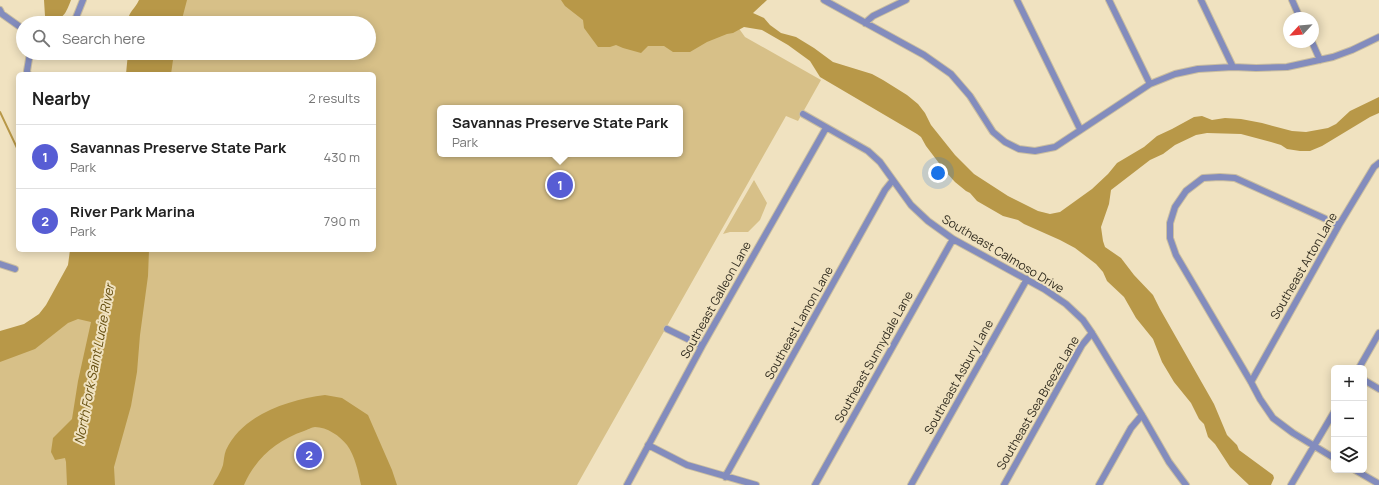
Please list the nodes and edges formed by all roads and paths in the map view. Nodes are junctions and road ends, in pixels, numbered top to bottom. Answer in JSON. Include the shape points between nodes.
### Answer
{"nodes":[{"id":1,"x":83,"y":0,"type":"edge"},
{"id":2,"x":824,"y":0,"type":"edge"},
{"id":3,"x":906,"y":0,"type":"edge"},
{"id":4,"x":1018,"y":0,"type":"edge"},
{"id":5,"x":1109,"y":0,"type":"edge"},
{"id":6,"x":1201,"y":0,"type":"edge"},
{"id":7,"x":1292,"y":0,"type":"edge"},
{"id":8,"x":0,"y":10,"type":"edge"},
{"id":9,"x":1297,"y":12,"type":"edge"},
{"id":10,"x":77,"y":16,"type":"edge"},
{"id":11,"x":865,"y":23,"type":"junction"},
{"id":12,"x":16,"y":25,"type":"edge"},
{"id":13,"x":1379,"y":36,"type":"edge"},
{"id":14,"x":1315,"y":48,"type":"edge"},
{"id":15,"x":29,"y":60,"type":"edge"},
{"id":16,"x":1320,"y":60,"type":"junction"},
{"id":17,"x":1233,"y":67,"type":"junction"},
{"id":18,"x":27,"y":72,"type":"edge"},
{"id":19,"x":1150,"y":84,"type":"junction"},
{"id":20,"x":803,"y":114,"type":"dead end"},
{"id":21,"x":826,"y":128,"type":"junction"},
{"id":22,"x":1080,"y":129,"type":"junction"},
{"id":23,"x":1379,"y":163,"type":"edge"},
{"id":24,"x":893,"y":180,"type":"junction"},
{"id":25,"x":1339,"y":225,"type":"junction"},
{"id":26,"x":953,"y":239,"type":"junction"},
{"id":27,"x":0,"y":264,"type":"edge"},
{"id":28,"x":15,"y":269,"type":"dead end"},
{"id":29,"x":1026,"y":279,"type":"junction"},
{"id":30,"x":667,"y":329,"type":"dead end"},
{"id":31,"x":1092,"y":333,"type":"junction"},
{"id":32,"x":1379,"y":333,"type":"edge"},
{"id":33,"x":702,"y":346,"type":"junction"},
{"id":34,"x":1361,"y":365,"type":"edge"},
{"id":35,"x":1251,"y":382,"type":"junction"},
{"id":36,"x":1367,"y":382,"type":"edge"},
{"id":37,"x":1379,"y":389,"type":"edge"},
{"id":38,"x":1142,"y":415,"type":"junction"},
{"id":39,"x":1331,"y":417,"type":"edge"},
{"id":40,"x":648,"y":445,"type":"junction"},
{"id":41,"x":1314,"y":447,"type":"junction"},
{"id":42,"x":1331,"y":456,"type":"edge"},
{"id":43,"x":1360,"y":473,"type":"edge"},
{"id":44,"x":725,"y":477,"type":"junction"},
{"id":45,"x":1379,"y":484,"type":"edge"},
{"id":46,"x":627,"y":485,"type":"edge"},
{"id":47,"x":756,"y":485,"type":"edge"},
{"id":48,"x":815,"y":485,"type":"edge"},
{"id":49,"x":911,"y":485,"type":"edge"},
{"id":50,"x":1004,"y":485,"type":"edge"},
{"id":51,"x":1100,"y":485,"type":"edge"},
{"id":52,"x":1186,"y":485,"type":"edge"},
{"id":53,"x":1291,"y":485,"type":"edge"}],
"edges":[{"from":1,"to":10,"type":"street"},
{"from":2,"to":11,"type":"street"},
{"from":3,"to":11,"type":"street","via":[[873,16]]},
{"from":4,"to":22,"type":"street"},
{"from":5,"to":19,"type":"street"},
{"from":6,"to":17,"type":"street"},
{"from":7,"to":9,"type":"street"},
{"from":8,"to":12,"type":"street"},
{"from":11,"to":22,"type":"street","via":[[924,55],[951,74],[970,96],[994,132],[1006,142],[1035,151],[1055,147]]},
{"from":13,"to":16,"type":"street","via":[[1352,50]]},
{"from":14,"to":16,"type":"street"},
{"from":15,"to":18,"type":"street"},
{"from":16,"to":17,"type":"street","via":[[1287,67]]},
{"from":17,"to":19,"type":"street","via":[[1198,69],[1175,74]]},
{"from":19,"to":22,"type":"street"},
{"from":20,"to":21,"type":"street","name":"Southeast Calmoso Drive"},
{"from":21,"to":24,"type":"street","name":"Southeast Calmoso Drive","via":[[868,151]]},
{"from":21,"to":33,"type":"street","name":"Southeast Galleon Lane"},
{"from":23,"to":25,"type":"street","name":"Southeast Arton Lane","via":[[1374,167]]},
{"from":24,"to":26,"type":"street","name":"Southeast Calmoso Drive","via":[[911,205],[928,222]]},
{"from":24,"to":44,"type":"street","name":"Southeast Lamon Lane","via":[[885,190]]},
{"from":25,"to":35,"type":"street","name":"Southeast Arton Lane"},
{"from":25,"to":35,"type":"street","via":[[1235,178],[1220,176],[1203,178],[1186,191],[1175,207],[1170,223],[1170,238],[1176,255]]},
{"from":26,"to":29,"type":"street","name":"Southeast Calmoso Drive"},
{"from":26,"to":48,"type":"street","name":"Southeast Sunnydale Lane"},
{"from":27,"to":28,"type":"street"},
{"from":29,"to":31,"type":"street","name":"Southeast Calmoso Drive","via":[[1066,304]]},
{"from":29,"to":49,"type":"street","name":"Southeast Asbury Lane"},
{"from":30,"to":33,"type":"street"},
{"from":31,"to":38,"type":"street","name":"Southeast Calmoso Drive"},
{"from":31,"to":50,"type":"street","name":"Southeast Sea Breeze Lane","via":[[1082,346]]},
{"from":32,"to":34,"type":"street"},
{"from":33,"to":40,"type":"street","name":"Southeast Galleon Lane"},
{"from":35,"to":41,"type":"street","via":[[1273,418]]},
{"from":36,"to":37,"type":"street"},
{"from":38,"to":51,"type":"street"},
{"from":38,"to":52,"type":"street","name":"Southeast Calmoso Drive","via":[[1169,462]]},
{"from":39,"to":41,"type":"street"},
{"from":40,"to":44,"type":"street","via":[[687,465]]},
{"from":40,"to":46,"type":"street","name":"Southeast Galleon Lane"},
{"from":41,"to":42,"type":"street"},
{"from":41,"to":53,"type":"street"},
{"from":43,"to":45,"type":"street"},
{"from":44,"to":47,"type":"street"}]}
